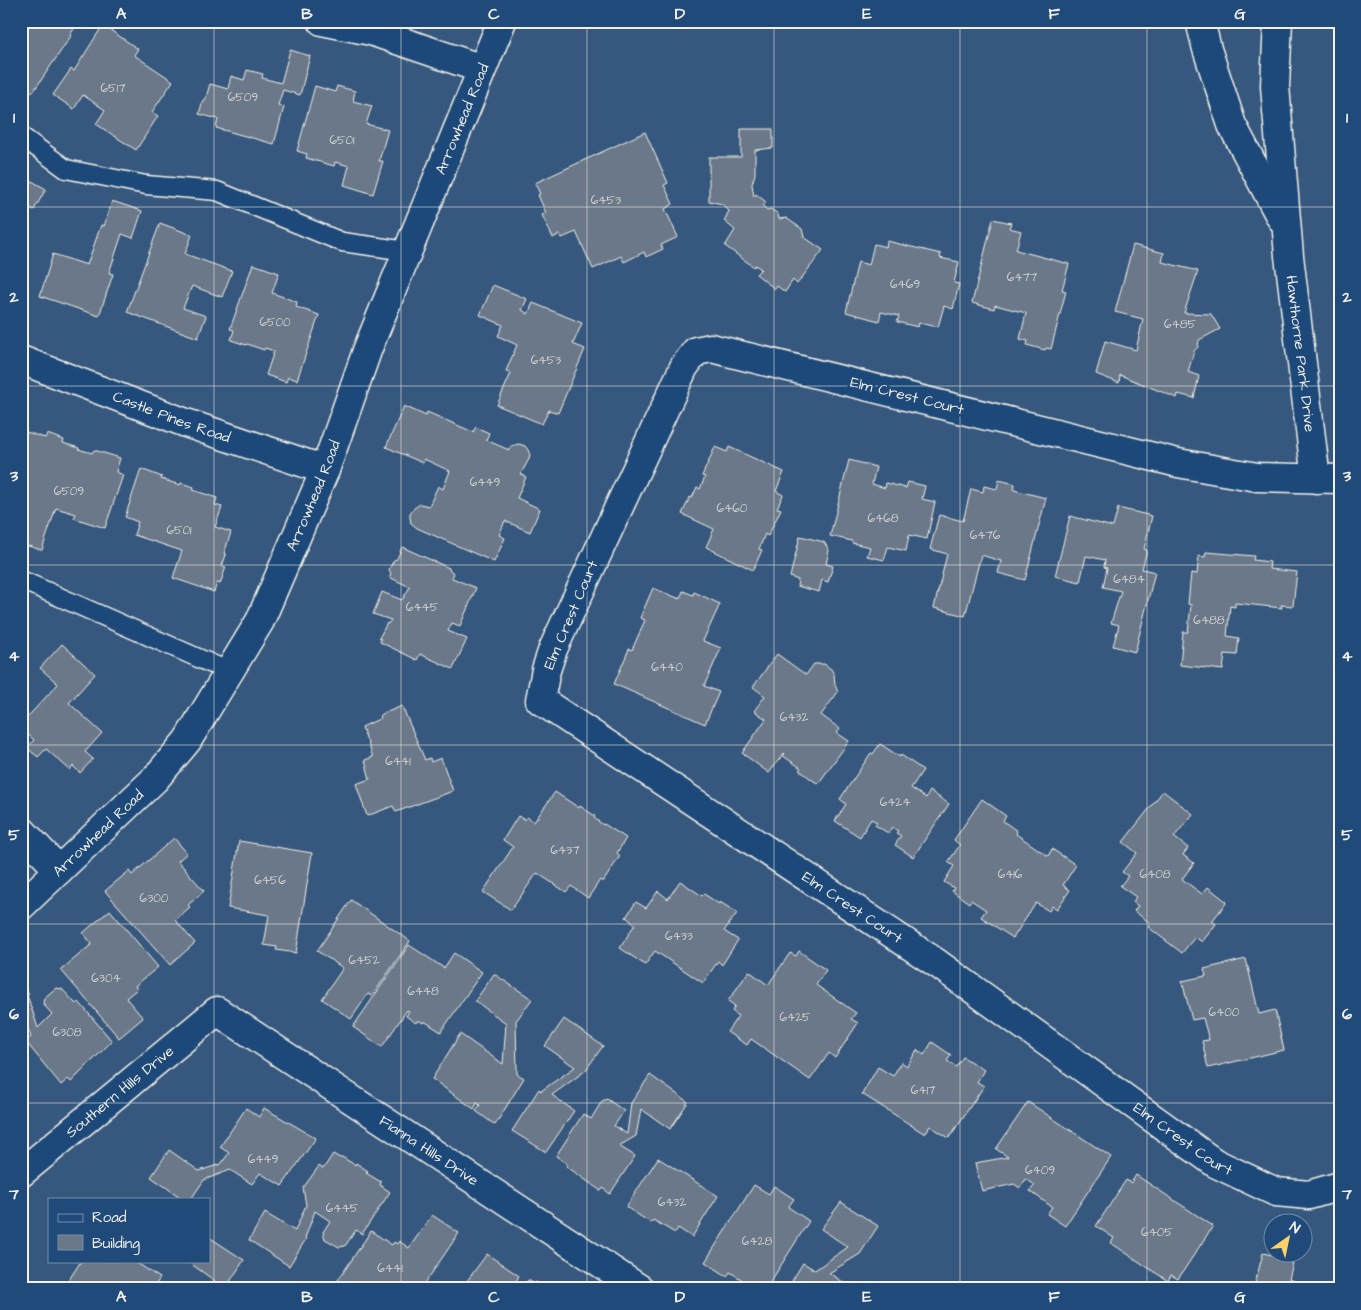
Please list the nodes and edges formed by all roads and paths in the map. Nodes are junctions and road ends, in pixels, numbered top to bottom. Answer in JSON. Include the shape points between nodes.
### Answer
{"nodes":[{"id":1,"x":322,"y":21,"type":"edge"},
{"id":2,"x":502,"y":21,"type":"edge"},
{"id":3,"x":1200,"y":21,"type":"edge"},
{"id":4,"x":1278,"y":21,"type":"edge"},
{"id":5,"x":482,"y":69,"type":"junction"},
{"id":6,"x":21,"y":136,"type":"edge"},
{"id":7,"x":1286,"y":227,"type":"junction"},
{"id":8,"x":407,"y":251,"type":"junction"},
{"id":9,"x":21,"y":360,"type":"edge"},
{"id":10,"x":324,"y":470,"type":"junction"},
{"id":11,"x":1328,"y":479,"type":"edge"},
{"id":12,"x":21,"y":580,"type":"edge"},
{"id":13,"x":230,"y":672,"type":"junction"},
{"id":14,"x":21,"y":830,"type":"edge"},
{"id":15,"x":59,"y":870,"type":"junction"},
{"id":16,"x":21,"y":906,"type":"edge"},
{"id":17,"x":217,"y":1011,"type":"joint"},
{"id":18,"x":21,"y":1173,"type":"edge"},
{"id":19,"x":1340,"y":1186,"type":"edge"},
{"id":20,"x":640,"y":1289,"type":"edge"}],
"edges":[{"from":1,"to":5,"type":"street","via":[[371,31]]},
{"from":2,"to":5,"type":"street","name":"Arrowhead Road"},
{"from":3,"to":7,"type":"street","name":"Hawthorne Park Drive","via":[[1232,125]]},
{"from":4,"to":7,"type":"street","name":"Hawthorne Park Drive","via":[[1275,86]]},
{"from":5,"to":8,"type":"street","name":"Arrowhead Road"},
{"from":6,"to":8,"type":"lane","via":[[66,169],[146,185],[217,191],[342,242]]},
{"from":7,"to":11,"type":"street","name":"Hawthorne Park Drive","via":[[1288,256]]},
{"from":8,"to":10,"type":"street","name":"Arrowhead Road"},
{"from":9,"to":10,"type":"street","name":"Castle Pines Road","via":[[186,423]]},
{"from":10,"to":13,"type":"street","name":"Arrowhead Road","via":[[260,622]]},
{"from":11,"to":19,"type":"street","name":"Elm Crest Court","via":[[1257,477],[1178,463],[711,348],[696,351],[684,367],[553,649],[540,700],[938,964],[1215,1163],[1276,1192],[1309,1195]]},
{"from":12,"to":13,"type":"lane"},
{"from":13,"to":15,"type":"street","name":"Arrowhead Road","via":[[187,741],[155,779]]},
{"from":14,"to":15,"type":"street"},
{"from":15,"to":16,"type":"street","name":"Arrowhead Road"},
{"from":17,"to":18,"type":"street","name":"Southern Hills Drive"},
{"from":17,"to":20,"type":"street","name":"Fianna Hills Drive"}]}
